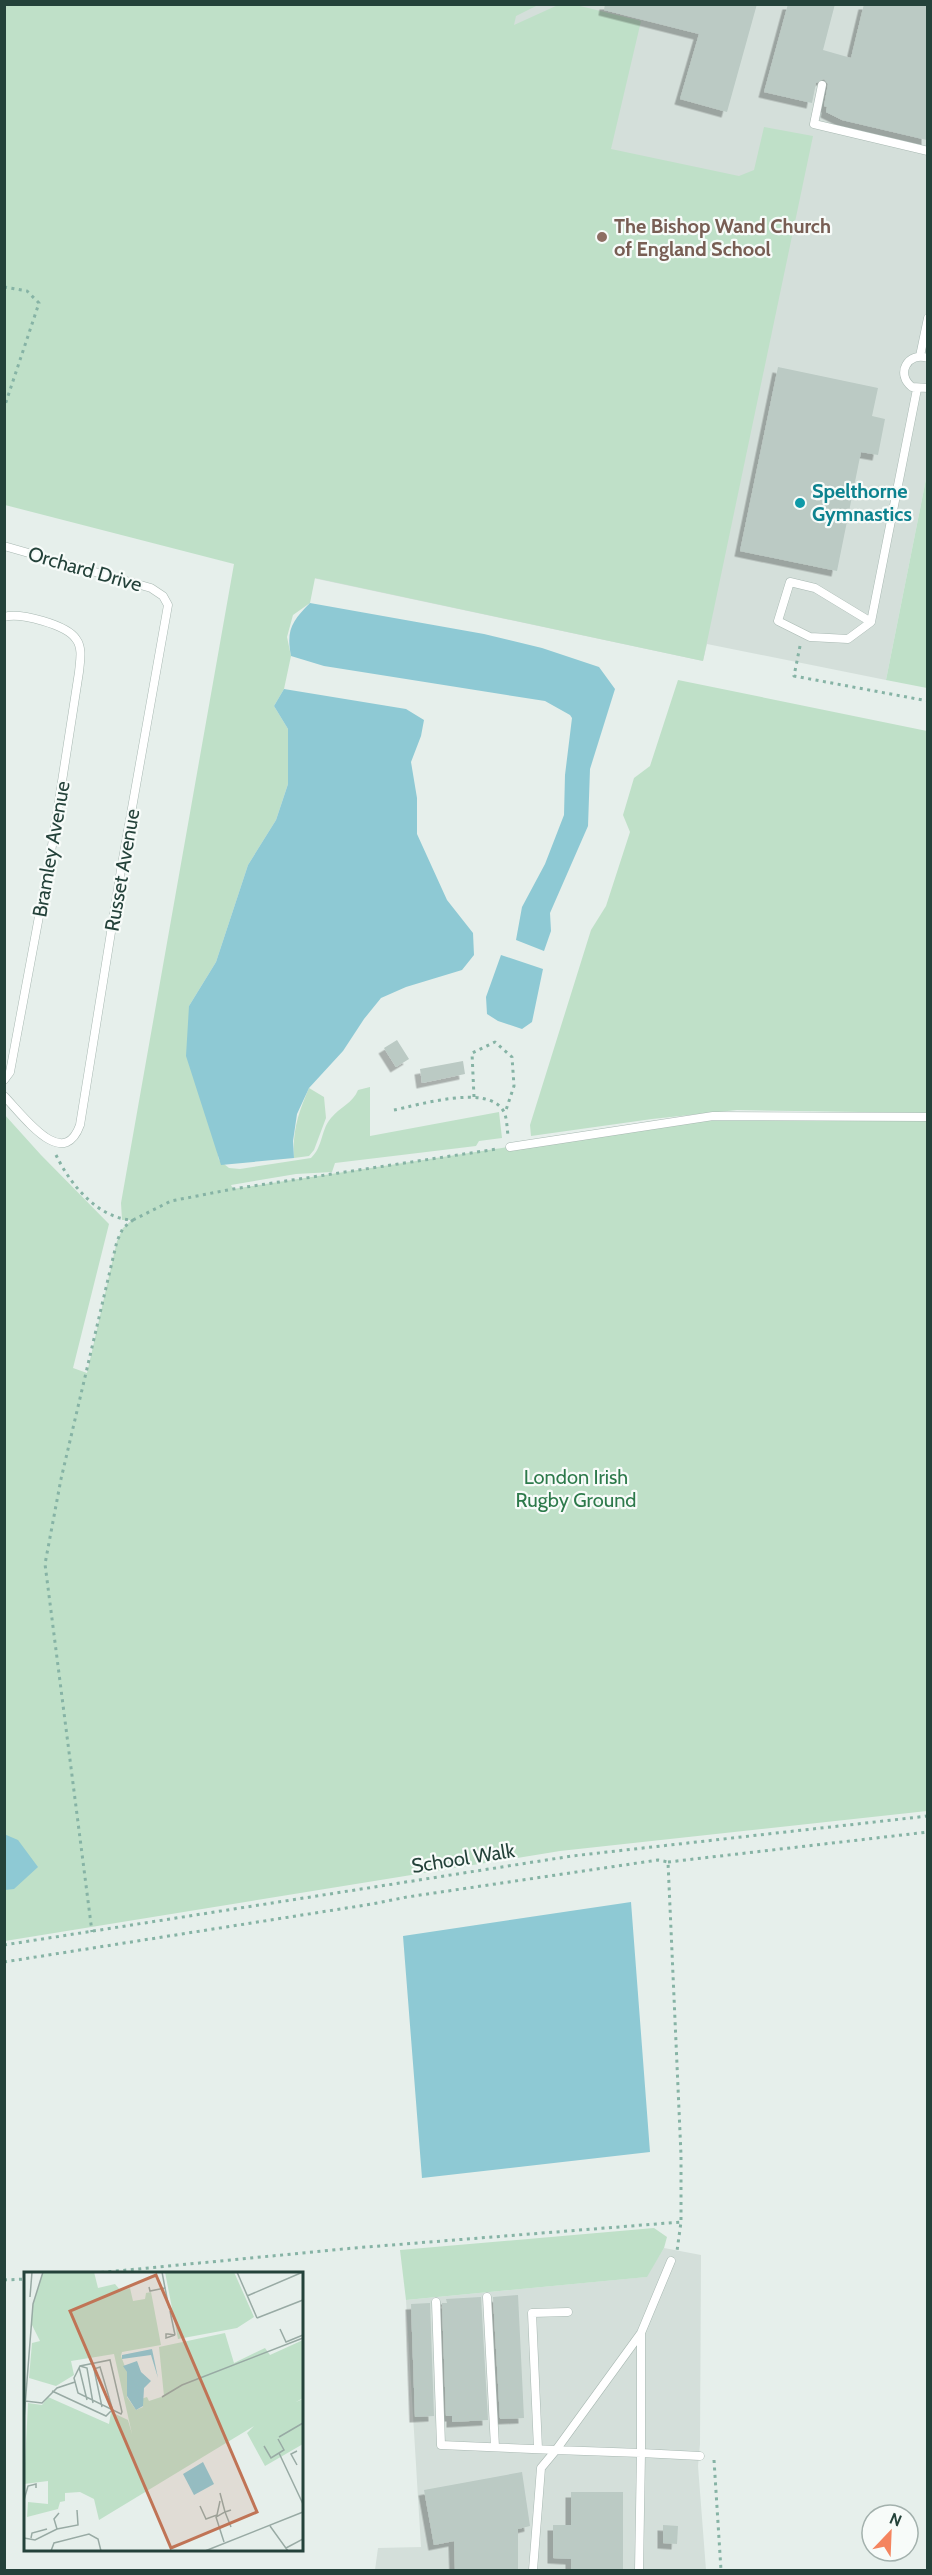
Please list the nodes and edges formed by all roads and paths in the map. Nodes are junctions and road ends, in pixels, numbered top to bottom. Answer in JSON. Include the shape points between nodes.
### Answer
{"nodes":[{"id":1,"x":822,"y":85,"type":"dead end"},
{"id":2,"x":927,"y":151,"type":"edge"},
{"id":3,"x":4,"y":286,"type":"edge"},
{"id":4,"x":927,"y":318,"type":"edge"},
{"id":5,"x":924,"y":357,"type":"edge"},
{"id":6,"x":927,"y":388,"type":"edge"},
{"id":7,"x":917,"y":389,"type":"junction"},
{"id":8,"x":4,"y":408,"type":"edge"},
{"id":9,"x":4,"y":546,"type":"edge"},
{"id":10,"x":163,"y":596,"type":"joint"},
{"id":11,"x":4,"y":616,"type":"edge"},
{"id":12,"x":871,"y":622,"type":"junction"},
{"id":13,"x":803,"y":634,"type":"junction"},
{"id":14,"x":927,"y":701,"type":"edge"},
{"id":15,"x":4,"y":1080,"type":"edge"},
{"id":16,"x":4,"y":1096,"type":"edge"},
{"id":17,"x":474,"y":1098,"type":"junction"},
{"id":18,"x":394,"y":1110,"type":"dead end"},
{"id":19,"x":504,"y":1114,"type":"junction"},
{"id":20,"x":927,"y":1117,"type":"edge"},
{"id":21,"x":39,"y":1132,"type":"junction"},
{"id":22,"x":510,"y":1147,"type":"junction"},
{"id":23,"x":133,"y":1220,"type":"junction"},
{"id":24,"x":927,"y":1816,"type":"edge"},
{"id":25,"x":927,"y":1832,"type":"edge"},
{"id":26,"x":668,"y":1862,"type":"junction"},
{"id":27,"x":92,"y":1932,"type":"junction"},
{"id":28,"x":4,"y":1945,"type":"edge"},
{"id":29,"x":4,"y":1962,"type":"edge"},
{"id":30,"x":681,"y":2222,"type":"junction"},
{"id":31,"x":671,"y":2261,"type":"joint"},
{"id":32,"x":107,"y":2272,"type":"edge"},
{"id":33,"x":24,"y":2279,"type":"edge"},
{"id":34,"x":4,"y":2280,"type":"edge"},
{"id":35,"x":488,"y":2297,"type":"dead end"},
{"id":36,"x":435,"y":2302,"type":"dead end"},
{"id":37,"x":568,"y":2312,"type":"dead end"},
{"id":38,"x":641,"y":2333,"type":"junction"},
{"id":39,"x":495,"y":2447,"type":"junction"},
{"id":40,"x":538,"y":2449,"type":"junction"},
{"id":41,"x":556,"y":2450,"type":"junction"},
{"id":42,"x":640,"y":2453,"type":"junction"},
{"id":43,"x":700,"y":2456,"type":"joint"},
{"id":44,"x":533,"y":2571,"type":"edge"},
{"id":45,"x":639,"y":2571,"type":"edge"},
{"id":46,"x":721,"y":2571,"type":"edge"}],
"edges":[{"from":1,"to":2,"type":"lane","via":[[814,124]]},
{"from":3,"to":8,"type":"path","via":[[27,291],[39,303]]},
{"from":4,"to":5,"type":"lane"},
{"from":5,"to":7,"type":"lane","via":[[910,360],[904,369],[905,380]]},
{"from":6,"to":7,"type":"lane"},
{"from":7,"to":12,"type":"lane"},
{"from":9,"to":10,"type":"lane","name":"Orchard Drive","via":[[151,588]]},
{"from":10,"to":21,"type":"lane","name":"Russet Avenue","via":[[168,617],[121,870],[80,1125],[70,1143],[52,1142]]},
{"from":11,"to":15,"type":"lane","name":"Bramley Avenue","via":[[57,626],[75,637],[81,653],[34,945],[10,1072]]},
{"from":12,"to":13,"type":"lane","via":[[848,639]]},
{"from":12,"to":13,"type":"lane","via":[[815,588],[790,582],[778,621]]},
{"from":13,"to":14,"type":"path","via":[[794,676]]},
{"from":16,"to":21,"type":"lane"},
{"from":17,"to":18,"type":"path","via":[[465,1096]]},
{"from":17,"to":19,"type":"path","via":[[493,1102]]},
{"from":17,"to":19,"type":"path","via":[[472,1053],[495,1042],[512,1057],[514,1086]]},
{"from":19,"to":22,"type":"path"},
{"from":20,"to":22,"type":"lane","via":[[713,1116]]},
{"from":21,"to":23,"type":"path","via":[[65,1174],[95,1205],[122,1220]]},
{"from":22,"to":23,"type":"path","via":[[171,1201]]},
{"from":23,"to":27,"type":"path","via":[[123,1228],[117,1241],[45,1564]]},
{"from":24,"to":27,"type":"path","name":"School Walk","via":[[572,1856]]},
{"from":25,"to":26,"type":"path"},
{"from":26,"to":29,"type":"path","via":[[658,1860],[407,1896]]},
{"from":26,"to":30,"type":"path"},
{"from":27,"to":28,"type":"path","name":"School Walk"},
{"from":30,"to":31,"type":"path","via":[[678,2249]]},
{"from":30,"to":32,"type":"path"},
{"from":31,"to":38,"type":"lane"},
{"from":33,"to":34,"type":"path"},
{"from":35,"to":39,"type":"lane"},
{"from":36,"to":39,"type":"lane","via":[[441,2445]]},
{"from":37,"to":40,"type":"lane","via":[[532,2313]]},
{"from":38,"to":41,"type":"lane"},
{"from":38,"to":42,"type":"lane"},
{"from":39,"to":40,"type":"lane"},
{"from":40,"to":41,"type":"lane"},
{"from":41,"to":42,"type":"lane"},
{"from":41,"to":44,"type":"lane","via":[[541,2468]]},
{"from":42,"to":43,"type":"lane"},
{"from":42,"to":45,"type":"lane"},
{"from":43,"to":46,"type":"path","via":[[713,2454]]}]}
